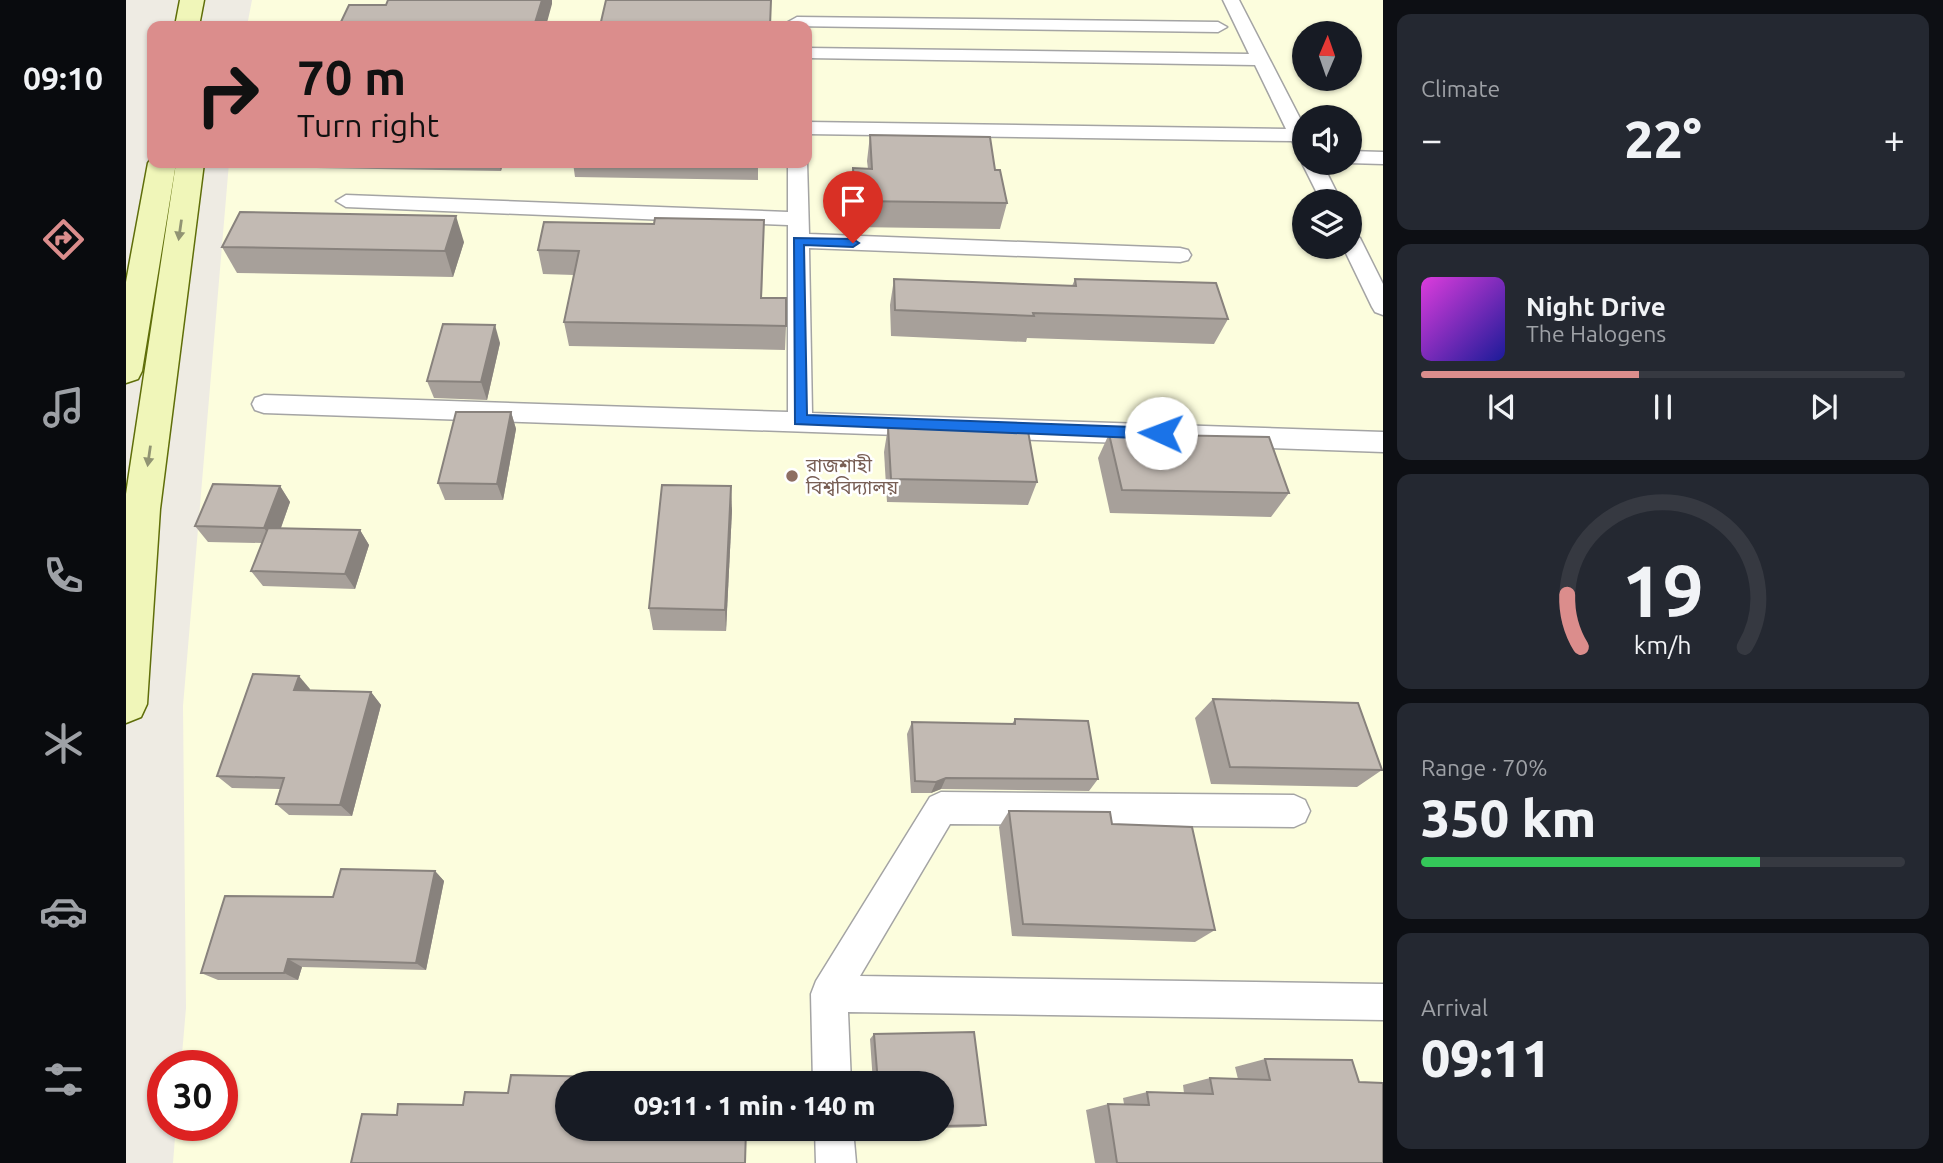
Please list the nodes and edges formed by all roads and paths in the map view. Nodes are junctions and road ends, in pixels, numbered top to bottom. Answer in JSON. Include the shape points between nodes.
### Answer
{"nodes":[{"id":1,"x":192,"y":0,"type":"edge"},
{"id":2,"x":214,"y":0,"type":"edge"},
{"id":3,"x":797,"y":0,"type":"edge"},
{"id":4,"x":1231,"y":0,"type":"edge"},
{"id":5,"x":188,"y":21,"type":"edge"},
{"id":6,"x":210,"y":21,"type":"edge"},
{"id":7,"x":797,"y":21,"type":"edge"},
{"id":8,"x":812,"y":24,"type":"edge"},
{"id":9,"x":1218,"y":27,"type":"dead end"},
{"id":10,"x":812,"y":52,"type":"edge"},
{"id":11,"x":1261,"y":60,"type":"junction"},
{"id":12,"x":1292,"y":123,"type":"edge"},
{"id":13,"x":812,"y":128,"type":"edge"},
{"id":14,"x":1292,"y":141,"type":"edge"},
{"id":15,"x":1362,"y":157,"type":"edge"},
{"id":16,"x":1383,"y":158,"type":"edge"},
{"id":17,"x":161,"y":168,"type":"edge"},
{"id":18,"x":189,"y":168,"type":"edge"},
{"id":19,"x":798,"y":168,"type":"edge"},
{"id":20,"x":346,"y":201,"type":"dead end"},
{"id":21,"x":798,"y":230,"type":"junction"},
{"id":22,"x":1180,"y":255,"type":"dead end"},
{"id":23,"x":1359,"y":259,"type":"edge"},
{"id":24,"x":1383,"y":307,"type":"edge"},
{"id":25,"x":126,"y":372,"type":"edge"},
{"id":26,"x":264,"y":404,"type":"dead end"},
{"id":27,"x":800,"y":420,"type":"junction"},
{"id":28,"x":1383,"y":442,"type":"edge"},
{"id":29,"x":126,"y":704,"type":"edge"},
{"id":30,"x":1294,"y":811,"type":"dead end"},
{"id":31,"x":829,"y":994,"type":"junction"},
{"id":32,"x":1383,"y":1002,"type":"edge"},
{"id":33,"x":832,"y":1071,"type":"edge"},
{"id":34,"x":835,"y":1141,"type":"edge"},
{"id":35,"x":836,"y":1163,"type":"edge"}],
"edges":[{"from":1,"to":5,"type":"main road"},
{"from":2,"to":6,"type":"main road"},
{"from":3,"to":7,"type":"street"},
{"from":4,"to":11,"type":"street"},
{"from":8,"to":9,"type":"street"},
{"from":10,"to":11,"type":"street"},
{"from":11,"to":12,"type":"street"},
{"from":13,"to":14,"type":"street"},
{"from":15,"to":16,"type":"street"},
{"from":17,"to":25,"type":"main road"},
{"from":18,"to":29,"type":"main road","one_way":true,"via":[[142,509]]},
{"from":19,"to":21,"type":"street"},
{"from":20,"to":21,"type":"street"},
{"from":21,"to":22,"type":"street"},
{"from":21,"to":27,"type":"street"},
{"from":23,"to":24,"type":"street"},
{"from":26,"to":27,"type":"street"},
{"from":27,"to":28,"type":"street"},
{"from":30,"to":31,"type":"street","via":[[941,808]]},
{"from":31,"to":32,"type":"street"},
{"from":31,"to":33,"type":"street"},
{"from":34,"to":35,"type":"street"}]}
